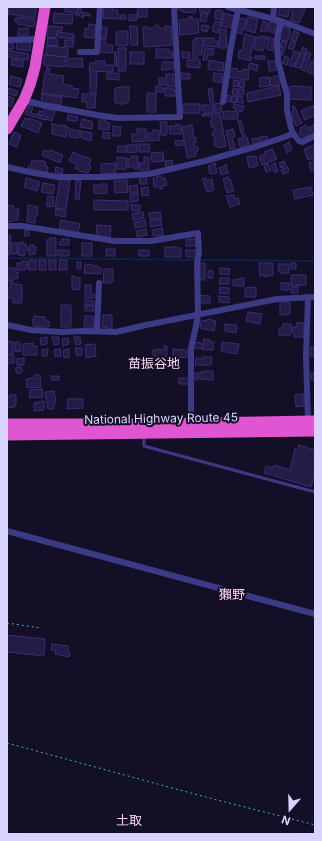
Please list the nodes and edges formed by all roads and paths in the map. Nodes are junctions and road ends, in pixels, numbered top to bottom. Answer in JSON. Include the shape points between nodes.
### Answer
{"nodes":[{"id":1,"x":45,"y":7,"type":"edge"},
{"id":2,"x":100,"y":7,"type":"edge"},
{"id":3,"x":174,"y":7,"type":"edge"},
{"id":4,"x":228,"y":7,"type":"edge"},
{"id":5,"x":274,"y":7,"type":"edge"},
{"id":6,"x":238,"y":10,"type":"junction"},
{"id":7,"x":273,"y":19,"type":"junction"},
{"id":8,"x":281,"y":21,"type":"junction"},
{"id":9,"x":315,"y":34,"type":"edge"},
{"id":10,"x":39,"y":39,"type":"junction"},
{"id":11,"x":7,"y":40,"type":"edge"},
{"id":12,"x":80,"y":52,"type":"dead end"},
{"id":13,"x":24,"y":100,"type":"junction"},
{"id":14,"x":223,"y":102,"type":"dead end"},
{"id":15,"x":7,"y":129,"type":"edge"},
{"id":16,"x":293,"y":133,"type":"junction"},
{"id":17,"x":315,"y":136,"type":"edge"},
{"id":18,"x":7,"y":167,"type":"edge"},
{"id":19,"x":7,"y":226,"type":"edge"},
{"id":20,"x":99,"y":283,"type":"dead end"},
{"id":21,"x":312,"y":297,"type":"edge"},
{"id":22,"x":198,"y":315,"type":"junction"},
{"id":23,"x":7,"y":325,"type":"edge"},
{"id":24,"x":97,"y":331,"type":"junction"},
{"id":25,"x":312,"y":421,"type":"edge"},
{"id":26,"x":191,"y":423,"type":"junction"},
{"id":27,"x":7,"y":424,"type":"edge"},
{"id":28,"x":315,"y":431,"type":"edge"},
{"id":29,"x":143,"y":432,"type":"junction"},
{"id":30,"x":7,"y":435,"type":"edge"},
{"id":31,"x":315,"y":492,"type":"edge"},
{"id":32,"x":7,"y":531,"type":"edge"},
{"id":33,"x":315,"y":614,"type":"edge"},
{"id":34,"x":7,"y":623,"type":"edge"},
{"id":35,"x":42,"y":628,"type":"dead end"},
{"id":36,"x":7,"y":743,"type":"edge"},
{"id":37,"x":315,"y":825,"type":"edge"}],
"edges":[{"from":1,"to":10,"type":"highway"},
{"from":2,"to":12,"type":"street","via":[[97,52]]},
{"from":3,"to":13,"type":"street","via":[[180,117],[118,118]]},
{"from":4,"to":6,"type":"street"},
{"from":5,"to":7,"type":"street"},
{"from":6,"to":7,"type":"street"},
{"from":6,"to":14,"type":"street"},
{"from":7,"to":8,"type":"street"},
{"from":8,"to":9,"type":"street"},
{"from":8,"to":16,"type":"street","via":[[277,38],[278,61]]},
{"from":10,"to":11,"type":"street"},
{"from":10,"to":13,"type":"highway","via":[[35,67]]},
{"from":13,"to":15,"type":"highway"},
{"from":16,"to":17,"type":"street","via":[[302,142]]},
{"from":16,"to":18,"type":"street","via":[[258,146],[149,174],[59,177]]},
{"from":19,"to":22,"type":"street","via":[[22,226],[115,241],[151,240],[198,233]]},
{"from":20,"to":24,"type":"street"},
{"from":21,"to":22,"type":"street","via":[[277,299]]},
{"from":21,"to":25,"type":"street","via":[[306,357]]},
{"from":22,"to":24,"type":"street","via":[[124,331]]},
{"from":22,"to":26,"type":"street","via":[[190,348]]},
{"from":23,"to":24,"type":"street","via":[[61,332]]},
{"from":25,"to":26,"type":"highway","name":"National Highway Route 45"},
{"from":26,"to":27,"type":"highway","name":"National Highway Route 45"},
{"from":28,"to":29,"type":"highway","name":"National Highway Route 45"},
{"from":29,"to":30,"type":"highway","name":"National Highway Route 45"},
{"from":29,"to":31,"type":"lane","via":[[144,446]]},
{"from":32,"to":33,"type":"street"},
{"from":34,"to":35,"type":"path"},
{"from":36,"to":37,"type":"path"}]}
